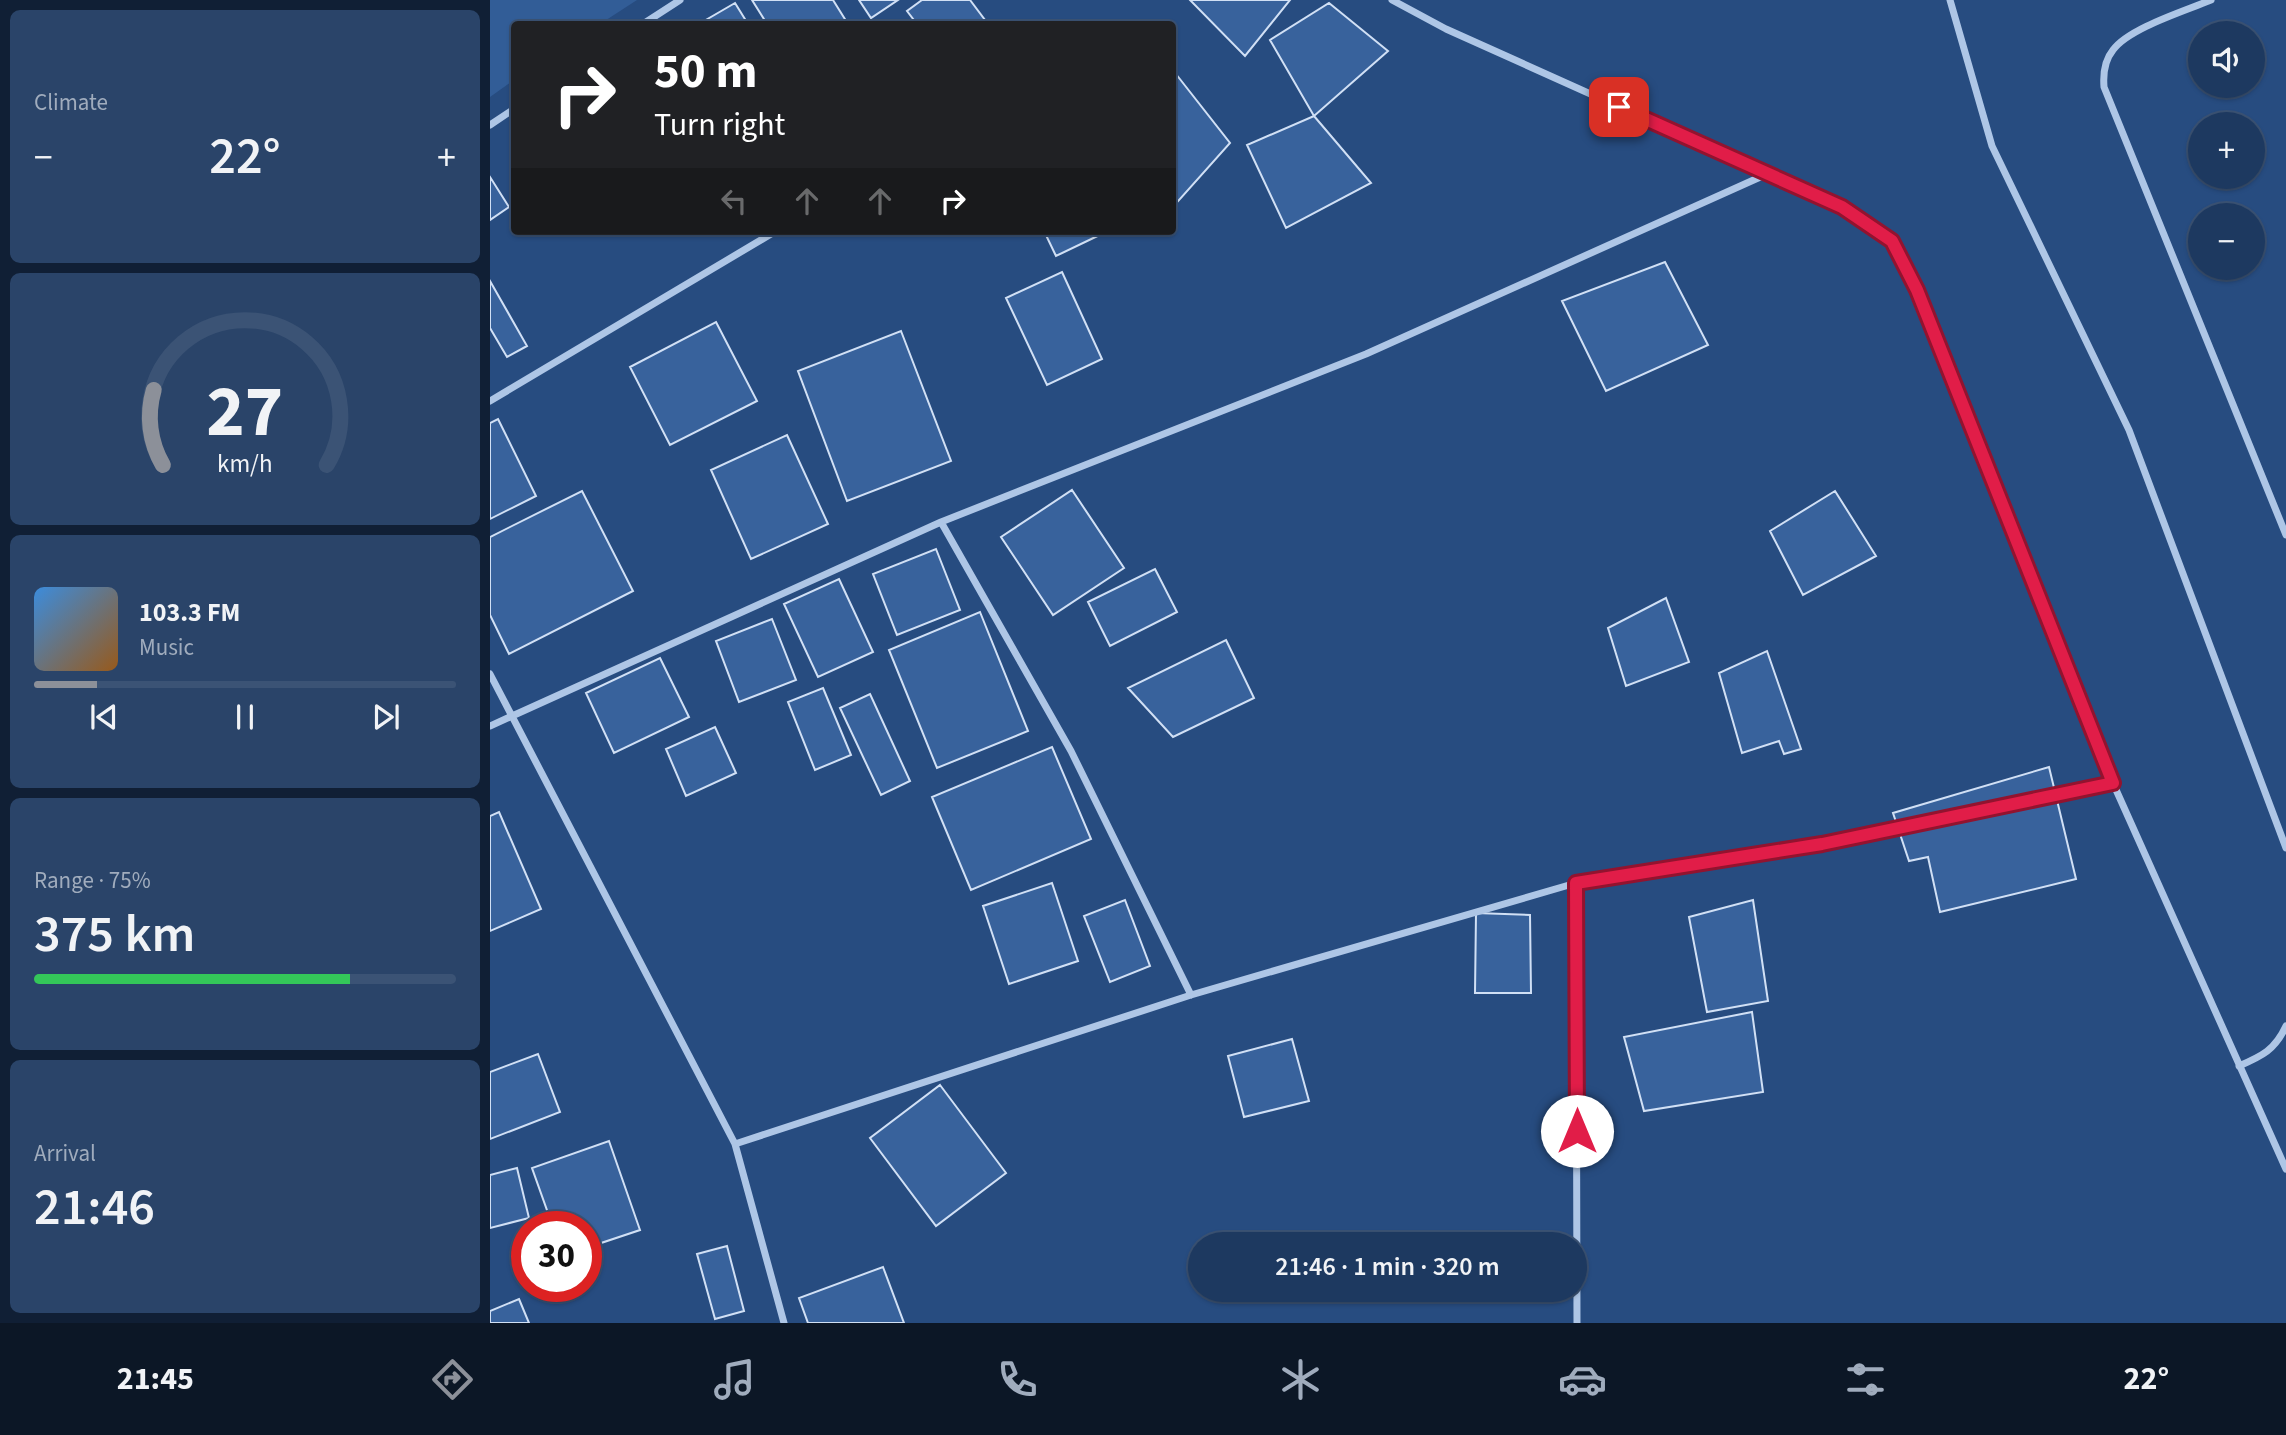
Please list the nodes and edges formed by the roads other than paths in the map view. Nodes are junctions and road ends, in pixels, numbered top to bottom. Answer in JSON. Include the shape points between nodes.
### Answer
{"nodes":[{"id":1,"x":680,"y":0,"type":"edge"},
{"id":2,"x":1392,"y":0,"type":"edge"},
{"id":3,"x":1950,"y":0,"type":"edge"},
{"id":4,"x":2211,"y":0,"type":"edge"},
{"id":5,"x":648,"y":21,"type":"edge"},
{"id":6,"x":511,"y":111,"type":"edge"},
{"id":7,"x":490,"y":125,"type":"edge"},
{"id":8,"x":1768,"y":174,"type":"junction"},
{"id":9,"x":769,"y":235,"type":"edge"},
{"id":10,"x":490,"y":401,"type":"edge"},
{"id":11,"x":941,"y":523,"type":"junction"},
{"id":12,"x":2286,"y":535,"type":"edge"},
{"id":13,"x":490,"y":674,"type":"edge"},
{"id":14,"x":510,"y":715,"type":"junction"},
{"id":15,"x":490,"y":726,"type":"edge"},
{"id":16,"x":2113,"y":783,"type":"junction"},
{"id":17,"x":2286,"y":848,"type":"edge"},
{"id":18,"x":1576,"y":883,"type":"junction"},
{"id":19,"x":1191,"y":995,"type":"junction"},
{"id":20,"x":2286,"y":1026,"type":"edge"},
{"id":21,"x":2239,"y":1066,"type":"junction"},
{"id":22,"x":736,"y":1144,"type":"junction"},
{"id":23,"x":2286,"y":1169,"type":"edge"},
{"id":24,"x":784,"y":1323,"type":"edge"},
{"id":25,"x":1577,"y":1323,"type":"edge"}],
"edges":[{"from":1,"to":5,"type":"street"},
{"from":2,"to":8,"type":"street","via":[[1446,29]]},
{"from":3,"to":17,"type":"street","via":[[1993,146],[2129,430]]},
{"from":4,"to":12,"type":"street","via":[[2120,42],[2106,64],[2104,87]]},
{"from":6,"to":7,"type":"street"},
{"from":8,"to":11,"type":"street","via":[[1366,354]]},
{"from":8,"to":16,"type":"street","via":[[1842,207],[1892,241],[1917,290]]},
{"from":9,"to":10,"type":"street"},
{"from":11,"to":14,"type":"street"},
{"from":11,"to":19,"type":"street","via":[[1071,751]]},
{"from":13,"to":14,"type":"street"},
{"from":14,"to":15,"type":"street"},
{"from":14,"to":22,"type":"street"},
{"from":16,"to":18,"type":"street","via":[[1822,844]]},
{"from":16,"to":21,"type":"street"},
{"from":18,"to":19,"type":"street"},
{"from":18,"to":25,"type":"street"},
{"from":19,"to":22,"type":"street"},
{"from":20,"to":21,"type":"street","via":[[2265,1055]]},
{"from":21,"to":23,"type":"street"},
{"from":22,"to":24,"type":"street"}]}
